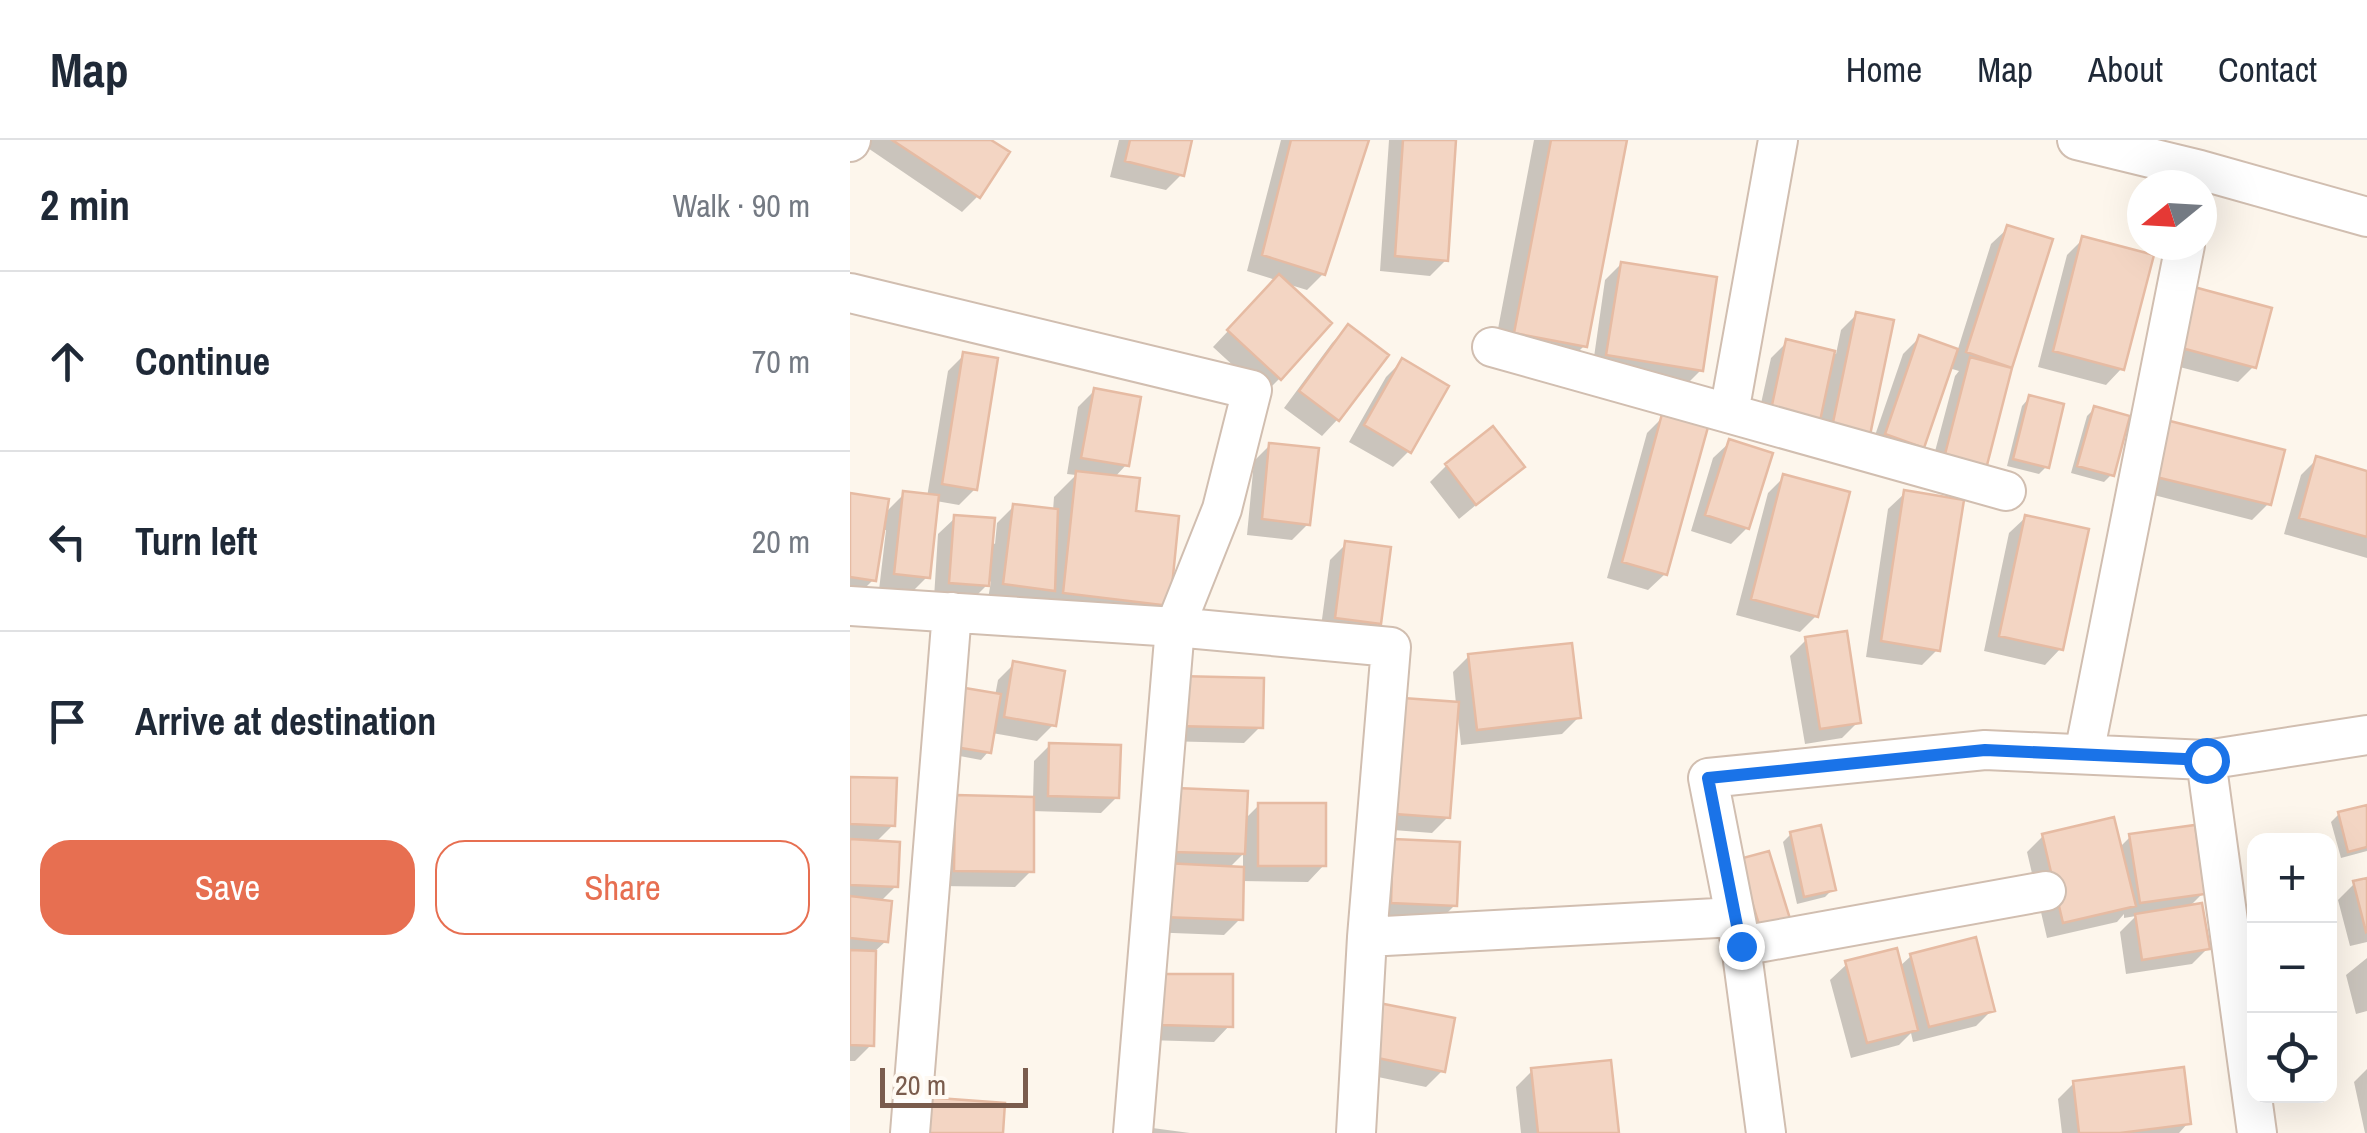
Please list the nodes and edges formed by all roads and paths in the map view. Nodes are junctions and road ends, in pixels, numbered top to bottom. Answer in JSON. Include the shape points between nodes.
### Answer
{"nodes":[{"id":1,"x":1778,"y":140,"type":"edge"},
{"id":2,"x":2077,"y":140,"type":"edge"},
{"id":3,"x":2175,"y":170,"type":"edge"},
{"id":4,"x":2217,"y":181,"type":"edge"},
{"id":5,"x":2367,"y":217,"type":"edge"},
{"id":6,"x":2181,"y":260,"type":"edge"},
{"id":7,"x":850,"y":292,"type":"edge"},
{"id":8,"x":1492,"y":348,"type":"dead end"},
{"id":9,"x":1729,"y":413,"type":"junction"},
{"id":10,"x":2006,"y":490,"type":"dead end"},
{"id":11,"x":850,"y":606,"type":"edge"},
{"id":12,"x":952,"y":612,"type":"junction"},
{"id":13,"x":1175,"y":628,"type":"junction"},
{"id":14,"x":2367,"y":736,"type":"edge"},
{"id":15,"x":2084,"y":754,"type":"junction"},
{"id":16,"x":2206,"y":760,"type":"junction"},
{"id":17,"x":2046,"y":891,"type":"dead end"},
{"id":18,"x":1738,"y":931,"type":"junction"},
{"id":19,"x":1366,"y":937,"type":"junction"},
{"id":20,"x":910,"y":1133,"type":"edge"},
{"id":21,"x":1133,"y":1133,"type":"edge"},
{"id":22,"x":1356,"y":1133,"type":"edge"},
{"id":23,"x":1766,"y":1133,"type":"edge"},
{"id":24,"x":2256,"y":1133,"type":"edge"}],
"edges":[{"from":1,"to":9,"type":"street"},
{"from":2,"to":3,"type":"street"},
{"from":4,"to":5,"type":"street"},
{"from":6,"to":15,"type":"street"},
{"from":7,"to":13,"type":"street","via":[[1252,390],[1222,510]]},
{"from":8,"to":9,"type":"street"},
{"from":9,"to":10,"type":"street"},
{"from":11,"to":12,"type":"street"},
{"from":12,"to":13,"type":"street"},
{"from":12,"to":20,"type":"street"},
{"from":13,"to":19,"type":"street","via":[[1391,647]]},
{"from":13,"to":21,"type":"street"},
{"from":14,"to":16,"type":"street"},
{"from":15,"to":16,"type":"street"},
{"from":15,"to":18,"type":"street","via":[[1985,750],[1708,778]]},
{"from":16,"to":24,"type":"street"},
{"from":17,"to":18,"type":"street"},
{"from":18,"to":19,"type":"street"},
{"from":18,"to":23,"type":"street"},
{"from":19,"to":22,"type":"street"}]}
